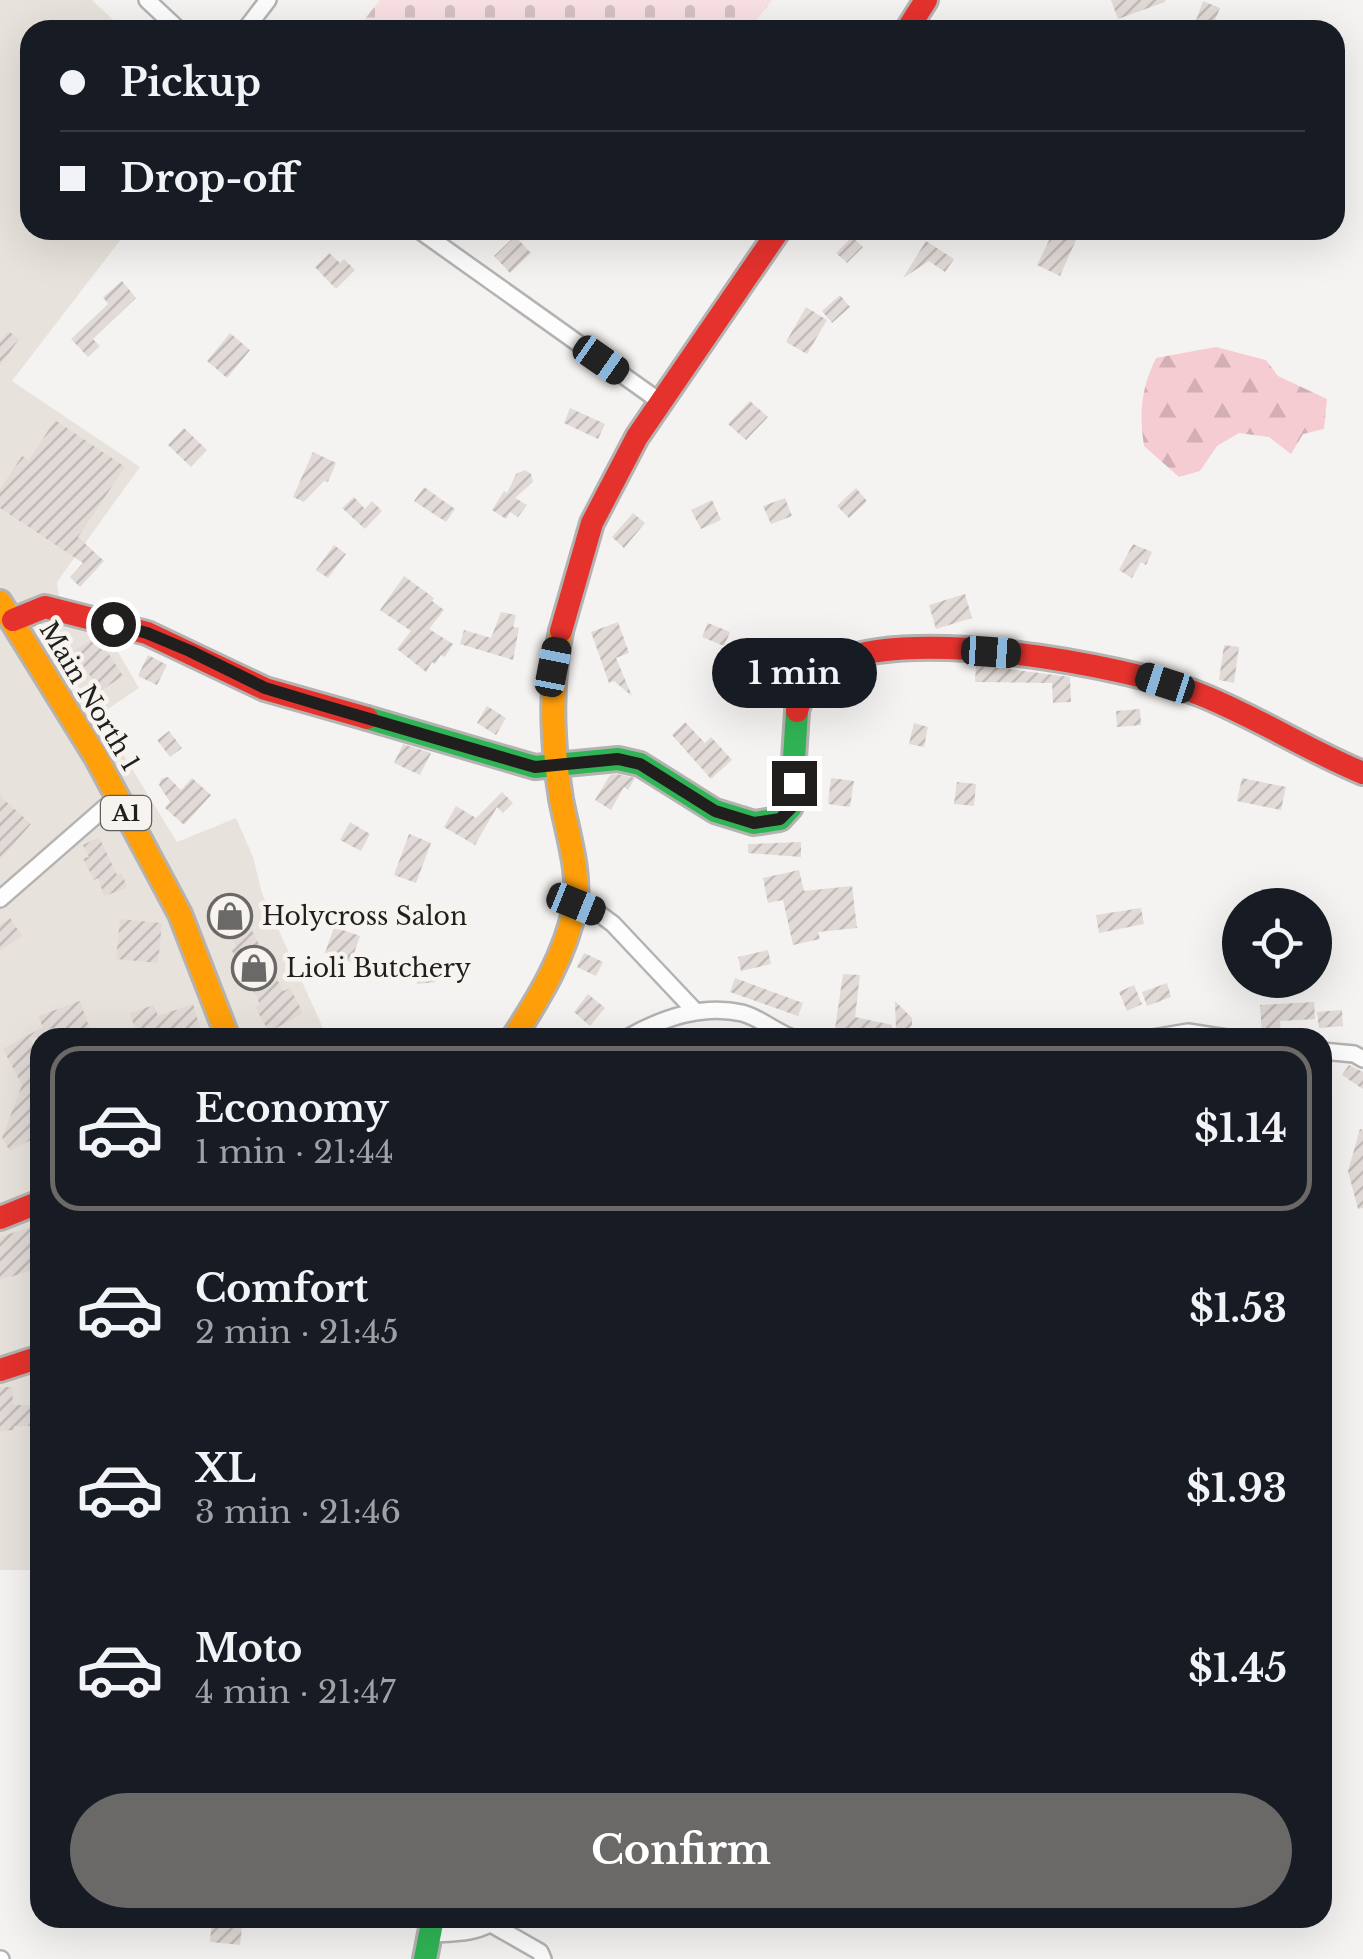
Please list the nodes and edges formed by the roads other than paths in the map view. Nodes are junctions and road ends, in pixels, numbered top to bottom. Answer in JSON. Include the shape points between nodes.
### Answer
{"nodes":[{"id":1,"x":147,"y":0,"type":"edge"},
{"id":2,"x":268,"y":0,"type":"edge"},
{"id":3,"x":168,"y":20,"type":"edge"},
{"id":4,"x":253,"y":20,"type":"edge"},
{"id":5,"x":433,"y":240,"type":"edge"},
{"id":6,"x":772,"y":240,"type":"edge"},
{"id":7,"x":662,"y":402,"type":"junction"},
{"id":8,"x":7,"y":611,"type":"edge"},
{"id":9,"x":556,"y":764,"type":"junction"},
{"id":10,"x":1363,"y":773,"type":"edge"},
{"id":11,"x":117,"y":797,"type":"junction"},
{"id":12,"x":0,"y":899,"type":"edge"},
{"id":13,"x":576,"y":904,"type":"junction"},
{"id":14,"x":696,"y":1012,"type":"junction"},
{"id":15,"x":224,"y":1028,"type":"edge"},
{"id":16,"x":526,"y":1028,"type":"edge"},
{"id":17,"x":644,"y":1028,"type":"edge"},
{"id":18,"x":772,"y":1028,"type":"edge"},
{"id":19,"x":1332,"y":1051,"type":"edge"},
{"id":20,"x":1363,"y":1059,"type":"edge"},
{"id":21,"x":30,"y":1206,"type":"edge"},
{"id":22,"x":0,"y":1218,"type":"edge"},
{"id":23,"x":30,"y":1360,"type":"edge"},
{"id":24,"x":0,"y":1370,"type":"edge"},
{"id":25,"x":432,"y":1928,"type":"edge"},
{"id":26,"x":443,"y":1928,"type":"edge"},
{"id":27,"x":476,"y":1928,"type":"edge"},
{"id":28,"x":504,"y":1928,"type":"edge"},
{"id":29,"x":425,"y":1959,"type":"edge"},
{"id":30,"x":542,"y":1959,"type":"edge"}],
"edges":[{"from":1,"to":3,"type":"street"},
{"from":2,"to":4,"type":"street"},
{"from":5,"to":7,"type":"street"},
{"from":6,"to":7,"type":"street"},
{"from":7,"to":9,"type":"street","via":[[600,506],[576,574],[553,667]]},
{"from":8,"to":9,"type":"street","via":[[45,607],[130,628],[265,688],[535,767]]},
{"from":8,"to":11,"type":"street","name":"Main North 1","number":"A1"},
{"from":9,"to":10,"type":"street","via":[[640,764],[715,811],[754,823],[780,819],[791,808],[802,692],[818,674],[862,653],[961,650],[1071,659],[1132,672],[1198,694]]},
{"from":9,"to":13,"type":"street"},
{"from":11,"to":12,"type":"street"},
{"from":11,"to":15,"type":"street","name":"Main North 1","number":"A1","via":[[180,914]]},
{"from":13,"to":14,"type":"street","via":[[612,924]]},
{"from":13,"to":16,"type":"street"},
{"from":14,"to":17,"type":"street"},
{"from":14,"to":18,"type":"street","via":[[745,1014]]},
{"from":19,"to":20,"type":"street"},
{"from":21,"to":22,"type":"street"},
{"from":23,"to":24,"type":"street"},
{"from":25,"to":29,"type":"street"},
{"from":26,"to":27,"type":"street"},
{"from":28,"to":30,"type":"street"}]}
